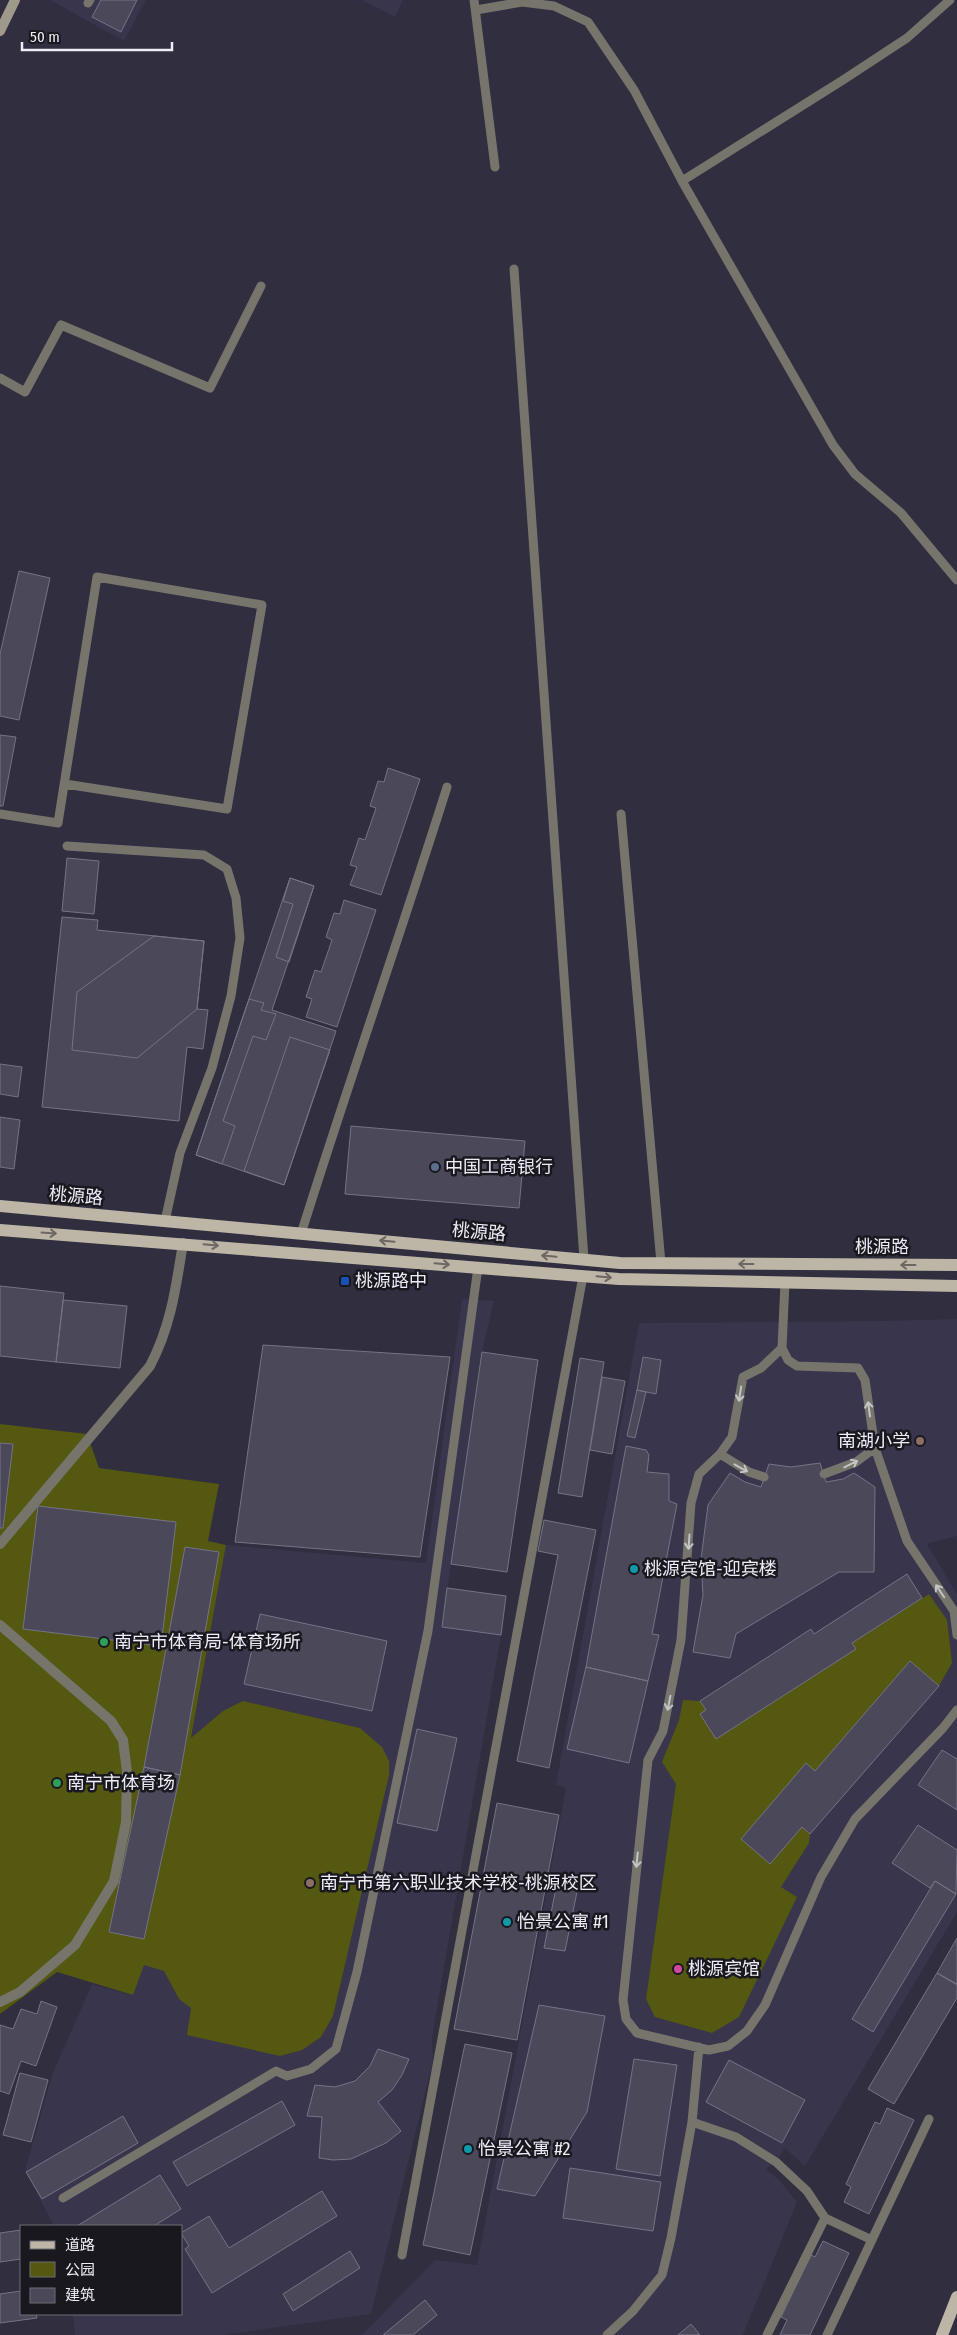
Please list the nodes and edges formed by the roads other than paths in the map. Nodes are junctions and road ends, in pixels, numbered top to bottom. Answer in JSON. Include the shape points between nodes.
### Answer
{"nodes":[{"id":1,"x":15,"y":0,"type":"edge"},
{"id":2,"x":474,"y":0,"type":"edge"},
{"id":3,"x":950,"y":0,"type":"edge"},
{"id":4,"x":476,"y":10,"type":"junction"},
{"id":5,"x":0,"y":31,"type":"edge"},
{"id":6,"x":495,"y":167,"type":"dead end"},
{"id":7,"x":682,"y":181,"type":"junction"},
{"id":8,"x":514,"y":269,"type":"dead end"},
{"id":9,"x":261,"y":286,"type":"dead end"},
{"id":10,"x":0,"y":378,"type":"edge"},
{"id":11,"x":957,"y":580,"type":"edge"},
{"id":12,"x":65,"y":784,"type":"junction"},
{"id":13,"x":447,"y":787,"type":"dead end"},
{"id":14,"x":0,"y":814,"type":"edge"},
{"id":15,"x":621,"y":814,"type":"dead end"},
{"id":16,"x":67,"y":846,"type":"dead end"},
{"id":17,"x":0,"y":1206,"type":"edge"},
{"id":18,"x":165,"y":1221,"type":"junction"},
{"id":19,"x":0,"y":1230,"type":"edge"},
{"id":20,"x":301,"y":1234,"type":"junction"},
{"id":21,"x":183,"y":1243,"type":"junction"},
{"id":22,"x":584,"y":1259,"type":"junction"},
{"id":23,"x":661,"y":1263,"type":"junction"},
{"id":24,"x":957,"y":1266,"type":"edge"},
{"id":25,"x":478,"y":1267,"type":"junction"},
{"id":26,"x":583,"y":1276,"type":"junction"},
{"id":27,"x":784,"y":1282,"type":"junction"},
{"id":28,"x":957,"y":1286,"type":"edge"},
{"id":29,"x":782,"y":1348,"type":"junction"},
{"id":30,"x":875,"y":1448,"type":"junction"},
{"id":31,"x":720,"y":1454,"type":"junction"},
{"id":32,"x":824,"y":1474,"type":"dead end"},
{"id":33,"x":764,"y":1477,"type":"dead end"},
{"id":34,"x":0,"y":1544,"type":"edge"},
{"id":35,"x":0,"y":1624,"type":"edge"},
{"id":36,"x":957,"y":1635,"type":"edge"},
{"id":37,"x":957,"y":1710,"type":"edge"},
{"id":38,"x":0,"y":2002,"type":"edge"},
{"id":39,"x":699,"y":2047,"type":"junction"},
{"id":40,"x":929,"y":2119,"type":"dead end"},
{"id":41,"x":692,"y":2122,"type":"junction"},
{"id":42,"x":63,"y":2198,"type":"dead end"},
{"id":43,"x":826,"y":2218,"type":"junction"},
{"id":44,"x":872,"y":2240,"type":"junction"},
{"id":45,"x":402,"y":2256,"type":"dead end"},
{"id":46,"x":957,"y":2297,"type":"edge"},
{"id":47,"x":606,"y":2335,"type":"edge"},
{"id":48,"x":767,"y":2335,"type":"edge"},
{"id":49,"x":827,"y":2335,"type":"edge"},
{"id":50,"x":942,"y":2335,"type":"edge"}],
"edges":[{"from":1,"to":5,"type":"main road"},
{"from":2,"to":4,"type":"lane"},
{"from":3,"to":7,"type":"lane","via":[[907,38]]},
{"from":4,"to":6,"type":"lane"},
{"from":4,"to":7,"type":"lane","via":[[522,2],[554,6],[588,22],[634,90]]},
{"from":7,"to":11,"type":"lane","via":[[833,445],[855,474],[901,513]]},
{"from":8,"to":22,"type":"lane"},
{"from":9,"to":10,"type":"lane","via":[[210,388],[61,325],[25,392]]},
{"from":12,"to":12,"type":"lane","via":[[96,577],[262,605],[227,809]]},
{"from":12,"to":14,"type":"lane","via":[[58,823]]},
{"from":13,"to":20,"type":"lane"},
{"from":15,"to":23,"type":"lane"},
{"from":16,"to":18,"type":"lane","via":[[204,855],[227,869],[236,898],[240,938],[231,996],[212,1068],[180,1153]]},
{"from":17,"to":18,"type":"main road","name":"桃源路"},
{"from":18,"to":20,"type":"main road","name":"桃源路"},
{"from":19,"to":21,"type":"main road","name":"桃源路","one_way":true},
{"from":22,"to":20,"type":"main road","name":"桃源路","one_way":true},
{"from":21,"to":25,"type":"main road","name":"桃源路","one_way":true},
{"from":21,"to":34,"type":"street","via":[[172,1310],[162,1343],[150,1366]]},
{"from":22,"to":23,"type":"main road","name":"桃源路"},
{"from":24,"to":23,"type":"main road","name":"桃源路","one_way":true},
{"from":25,"to":26,"type":"main road","name":"桃源路"},
{"from":25,"to":42,"type":"lane","via":[[428,1631],[357,1972],[336,2050],[311,2069],[287,2076],[276,2071]]},
{"from":26,"to":27,"type":"main road","name":"桃源路","one_way":true},
{"from":26,"to":45,"type":"lane"},
{"from":27,"to":28,"type":"main road","name":"桃源路"},
{"from":27,"to":29,"type":"lane"},
{"from":30,"to":29,"type":"lane","one_way":true,"via":[[866,1380],[858,1368],[797,1366],[788,1360]]},
{"from":29,"to":31,"type":"lane","one_way":true,"via":[[761,1368],[744,1377],[732,1436]]},
{"from":32,"to":30,"type":"lane","one_way":true,"via":[[856,1462]]},
{"from":36,"to":30,"type":"lane","one_way":true,"via":[[954,1610],[907,1541]]},
{"from":31,"to":33,"type":"lane","one_way":true,"via":[[749,1472]]},
{"from":31,"to":39,"type":"lane","one_way":true,"via":[[699,1474],[691,1503],[681,1640],[663,1731],[648,1760],[623,2000],[626,2019],[636,2033]]},
{"from":35,"to":38,"type":"street","via":[[111,1721],[124,1740],[127,1772],[126,1822],[114,1881],[75,1945],[20,1992]]},
{"from":37,"to":39,"type":"lane","via":[[855,1819],[821,1877],[765,2005],[747,2031],[728,2046],[709,2050]]},
{"from":39,"to":41,"type":"lane"},
{"from":40,"to":44,"type":"lane"},
{"from":41,"to":43,"type":"lane","via":[[736,2137],[776,2162],[807,2191]]},
{"from":41,"to":47,"type":"lane","via":[[662,2275],[633,2311]]},
{"from":43,"to":44,"type":"lane"},
{"from":43,"to":48,"type":"lane"},
{"from":44,"to":49,"type":"lane"},
{"from":46,"to":50,"type":"main road"}]}
